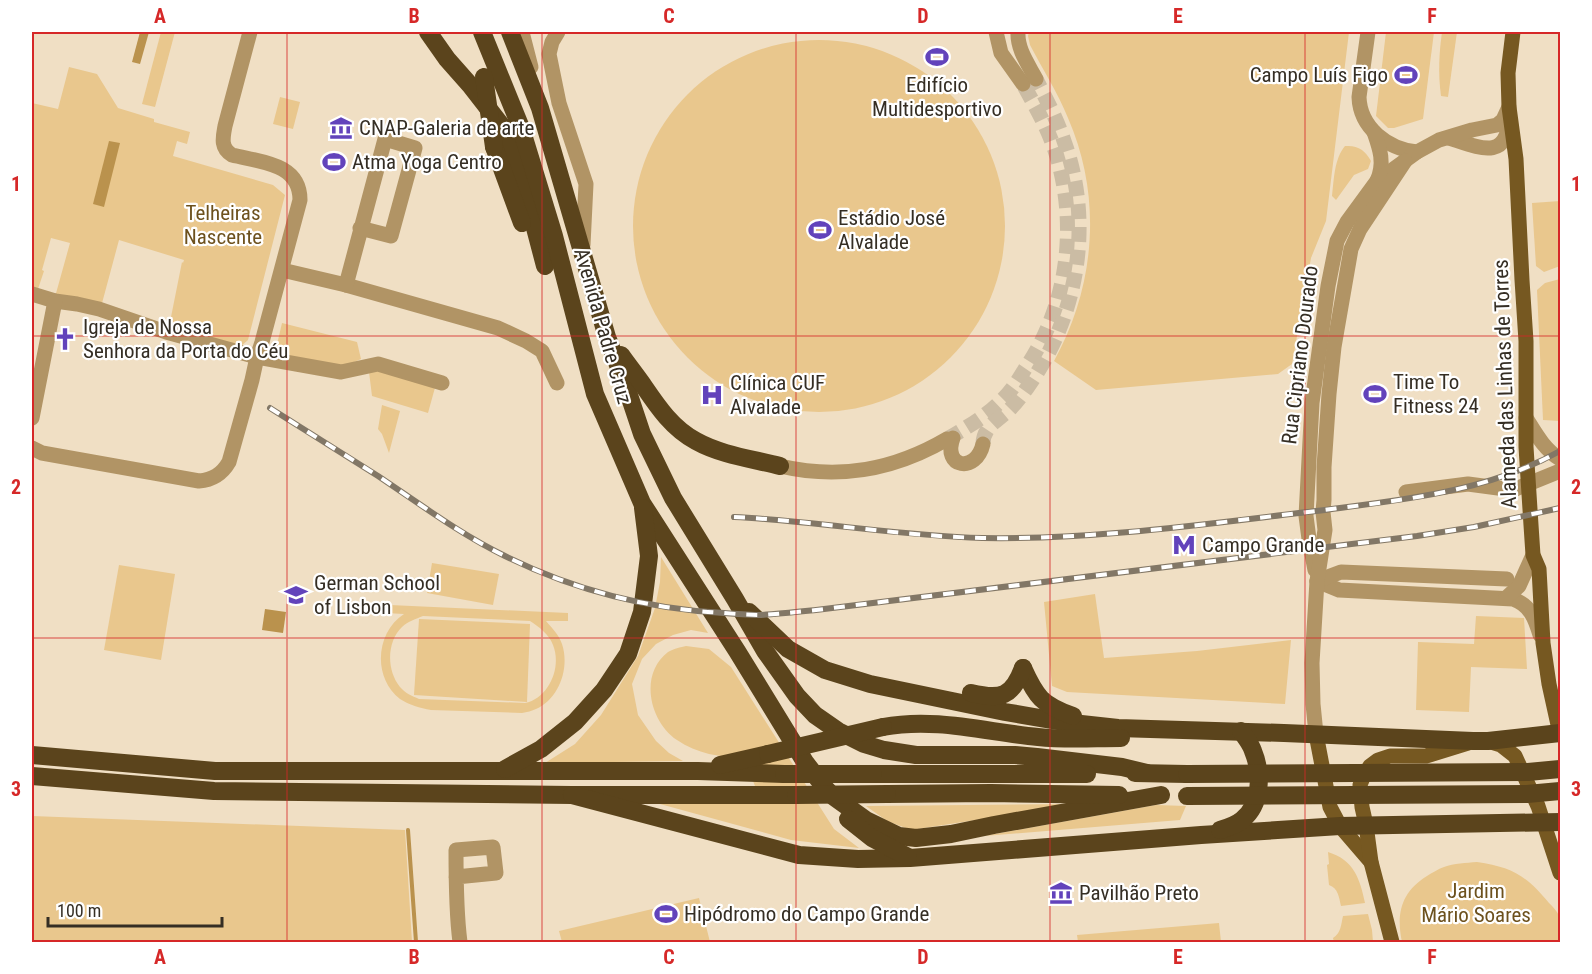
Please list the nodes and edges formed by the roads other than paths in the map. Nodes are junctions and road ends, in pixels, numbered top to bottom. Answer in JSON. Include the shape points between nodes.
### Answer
{"nodes":[{"id":1,"x":250,"y":32,"type":"edge"},
{"id":2,"x":428,"y":32,"type":"edge"},
{"id":3,"x":510,"y":32,"type":"edge"},
{"id":4,"x":522,"y":32,"type":"edge"},
{"id":5,"x":558,"y":32,"type":"edge"},
{"id":6,"x":996,"y":32,"type":"edge"},
{"id":7,"x":1006,"y":32,"type":"edge"},
{"id":8,"x":1018,"y":32,"type":"edge"},
{"id":9,"x":1368,"y":32,"type":"edge"},
{"id":10,"x":1513,"y":32,"type":"edge"},
{"id":11,"x":482,"y":33,"type":"edge"},
{"id":12,"x":441,"y":40,"type":"edge"},
{"id":13,"x":1025,"y":79,"type":"junction"},
{"id":14,"x":1509,"y":107,"type":"junction"},
{"id":15,"x":540,"y":108,"type":"junction"},
{"id":16,"x":1373,"y":131,"type":"junction"},
{"id":17,"x":1449,"y":138,"type":"junction"},
{"id":18,"x":1411,"y":156,"type":"junction"},
{"id":19,"x":1377,"y":181,"type":"junction"},
{"id":20,"x":360,"y":228,"type":"junction"},
{"id":21,"x":583,"y":258,"type":"junction"},
{"id":22,"x":544,"y":266,"type":"junction"},
{"id":23,"x":282,"y":270,"type":"junction"},
{"id":24,"x":346,"y":285,"type":"junction"},
{"id":25,"x":32,"y":294,"type":"edge"},
{"id":26,"x":569,"y":297,"type":"junction"},
{"id":27,"x":55,"y":301,"type":"junction"},
{"id":28,"x":607,"y":337,"type":"junction"},
{"id":29,"x":256,"y":357,"type":"junction"},
{"id":30,"x":442,"y":383,"type":"dead end"},
{"id":31,"x":556,"y":383,"type":"dead end"},
{"id":32,"x":32,"y":418,"type":"edge"},
{"id":33,"x":1526,"y":418,"type":"junction"},
{"id":34,"x":983,"y":444,"type":"tunnel mouth"},
{"id":35,"x":32,"y":448,"type":"edge"},
{"id":36,"x":1560,"y":459,"type":"edge"},
{"id":37,"x":780,"y":466,"type":"joint"},
{"id":38,"x":1560,"y":471,"type":"edge"},
{"id":39,"x":1529,"y":476,"type":"junction"},
{"id":40,"x":1406,"y":492,"type":"dead end"},
{"id":41,"x":642,"y":503,"type":"junction"},
{"id":42,"x":1530,"y":562,"type":"junction"},
{"id":43,"x":1507,"y":579,"type":"dead end"},
{"id":44,"x":1317,"y":581,"type":"junction"},
{"id":45,"x":1506,"y":598,"type":"junction"},
{"id":46,"x":735,"y":599,"type":"junction"},
{"id":47,"x":1543,"y":643,"type":"junction"},
{"id":48,"x":1555,"y":688,"type":"edge"},
{"id":49,"x":910,"y":692,"type":"junction"},
{"id":50,"x":1103,"y":726,"type":"junction"},
{"id":51,"x":1182,"y":730,"type":"junction"},
{"id":52,"x":1240,"y":731,"type":"junction"},
{"id":53,"x":1316,"y":734,"type":"junction"},
{"id":54,"x":1560,"y":734,"type":"edge"},
{"id":55,"x":1480,"y":741,"type":"junction"},
{"id":56,"x":32,"y":755,"type":"edge"},
{"id":57,"x":503,"y":770,"type":"junction"},
{"id":58,"x":1560,"y":770,"type":"edge"},
{"id":59,"x":698,"y":771,"type":"junction"},
{"id":60,"x":1147,"y":773,"type":"junction"},
{"id":61,"x":34,"y":777,"type":"edge"},
{"id":62,"x":1560,"y":791,"type":"edge"},
{"id":63,"x":572,"y":795,"type":"junction"},
{"id":64,"x":1161,"y":795,"type":"junction"},
{"id":65,"x":834,"y":797,"type":"junction"},
{"id":66,"x":1552,"y":823,"type":"edge"},
{"id":67,"x":1366,"y":825,"type":"junction"},
{"id":68,"x":1340,"y":826,"type":"junction"},
{"id":69,"x":1201,"y":835,"type":"junction"},
{"id":70,"x":909,"y":858,"type":"junction"},
{"id":71,"x":1371,"y":862,"type":"junction"},
{"id":72,"x":1560,"y":873,"type":"edge"},
{"id":73,"x":456,"y":877,"type":"dead end"},
{"id":74,"x":460,"y":942,"type":"edge"},
{"id":75,"x":1392,"y":942,"type":"edge"}],
"edges":[{"from":1,"to":23,"type":"street","via":[[223,144],[228,153],[282,168],[296,181],[300,200]]},
{"from":2,"to":12,"type":"highway"},
{"from":3,"to":15,"type":"highway","name":"Avenida Padre Cruz"},
{"from":4,"to":15,"type":"street","name":"Avenida Padre Cruz"},
{"from":5,"to":21,"type":"street","via":[[549,54],[559,103],[586,184]]},
{"from":6,"to":13,"type":"street","via":[[1001,53]]},
{"from":7,"to":13,"type":"street","via":[[1007,47]]},
{"from":8,"to":13,"type":"street"},
{"from":9,"to":16,"type":"street","via":[[1359,108]]},
{"from":10,"to":14,"type":"main road","name":"Alameda das Linhas de Torres"},
{"from":11,"to":22,"type":"highway","bridge":true,"via":[[494,147],[523,228]]},
{"from":11,"to":26,"type":"highway","name":"Avenida Padre Cruz","via":[[521,128]]},
{"from":12,"to":22,"type":"highway","via":[[505,130]]},
{"from":14,"to":17,"type":"street","via":[[1497,125]]},
{"from":14,"to":17,"type":"street","via":[[1503,140],[1493,148]]},
{"from":14,"to":33,"type":"main road","name":"Alameda das Linhas de Torres","via":[[1516,159],[1526,341]]},
{"from":15,"to":21,"type":"highway","name":"Avenida Padre Cruz"},
{"from":16,"to":18,"type":"street","via":[[1392,146],[1409,151]]},
{"from":16,"to":19,"type":"street","via":[[1382,161]]},
{"from":17,"to":18,"type":"street"},
{"from":18,"to":19,"type":"street","name":"Rua Cipriano Dourado"},
{"from":18,"to":44,"type":"street","name":"Rua Cipriano Dourado","via":[[1360,229],[1349,257],[1329,394],[1325,530]]},
{"from":19,"to":44,"type":"street","name":"Rua Cipriano Dourado","via":[[1337,241],[1315,374],[1306,516]]},
{"from":20,"to":20,"type":"street","via":[[385,139],[415,148],[391,236]]},
{"from":20,"to":24,"type":"street"},
{"from":21,"to":28,"type":"highway","name":"Avenida Padre Cruz"},
{"from":22,"to":26,"type":"highway"},
{"from":23,"to":24,"type":"street"},
{"from":23,"to":29,"type":"street"},
{"from":24,"to":31,"type":"street","via":[[498,328],[526,341],[542,351]]},
{"from":25,"to":27,"type":"street"},
{"from":26,"to":41,"type":"highway","name":"Avenida Padre Cruz","via":[[595,394]]},
{"from":27,"to":29,"type":"street","via":[[99,309]]},
{"from":27,"to":32,"type":"street"},
{"from":28,"to":37,"type":"highway","via":[[655,403],[684,433],[720,451]]},
{"from":28,"to":46,"type":"highway","name":"Avenida Padre Cruz","via":[[663,481]]},
{"from":29,"to":30,"type":"street","via":[[341,372],[378,364]]},
{"from":29,"to":35,"type":"street","via":[[229,462],[211,479],[192,480]]},
{"from":33,"to":36,"type":"street","via":[[1540,442]]},
{"from":33,"to":39,"type":"main road","name":"Alameda das Linhas de Torres"},
{"from":34,"to":37,"type":"street","via":[[975,460],[967,464],[950,453],[950,438],[888,465],[856,472],[816,472]]},
{"from":36,"to":39,"type":"street","via":[[1536,455],[1530,460]]},
{"from":38,"to":39,"type":"street"},
{"from":39,"to":40,"type":"street","via":[[1513,490],[1468,484]]},
{"from":39,"to":42,"type":"main road","name":"Alameda das Linhas de Torres"},
{"from":41,"to":57,"type":"highway","via":[[648,556],[642,612],[628,654],[604,690],[575,722],[541,749]]},
{"from":41,"to":65,"type":"highway","name":"Avenida Padre Cruz","via":[[805,762]]},
{"from":42,"to":45,"type":"street","via":[[1519,586]]},
{"from":42,"to":47,"type":"main road","name":"Alameda das Linhas de Torres","via":[[1539,569]]},
{"from":43,"to":44,"type":"street","via":[[1341,572]]},
{"from":44,"to":45,"type":"street","via":[[1340,590]]},
{"from":44,"to":53,"type":"street","name":"Rua Cipriano Dourado","via":[[1312,663]]},
{"from":45,"to":47,"type":"street","via":[[1523,603],[1535,619]]},
{"from":46,"to":49,"type":"highway","via":[[788,649],[811,663],[841,676]]},
{"from":46,"to":60,"type":"highway","via":[[797,696],[815,715],[864,744],[902,754],[1015,755],[1122,766]]},
{"from":47,"to":48,"type":"main road","name":"Alameda das Linhas de Torres"},
{"from":48,"to":54,"type":"main road","name":"Alameda das Linhas de Torres"},
{"from":49,"to":50,"type":"highway","via":[[1005,712]]},
{"from":49,"to":50,"type":"highway","via":[[949,688],[996,697],[1010,692],[1023,668],[1046,704]]},
{"from":50,"to":51,"type":"highway"},
{"from":51,"to":52,"type":"highway"},
{"from":51,"to":59,"type":"highway","bridge":true,"via":[[1126,738],[1061,738],[913,723]]},
{"from":52,"to":53,"type":"highway"},
{"from":52,"to":69,"type":"highway","via":[[1253,749],[1260,776],[1256,799],[1242,820]]},
{"from":53,"to":55,"type":"highway"},
{"from":53,"to":68,"type":"main road","via":[[1330,807]]},
{"from":54,"to":55,"type":"highway"},
{"from":55,"to":66,"type":"main road","via":[[1501,746],[1515,756],[1538,806]]},
{"from":55,"to":67,"type":"main road","via":[[1426,756],[1378,760],[1360,785]]},
{"from":56,"to":57,"type":"highway","via":[[215,771]]},
{"from":57,"to":59,"type":"highway"},
{"from":58,"to":60,"type":"highway","bridge":true},
{"from":59,"to":60,"type":"highway","bridge":true},
{"from":61,"to":63,"type":"highway","via":[[214,791]]},
{"from":62,"to":64,"type":"highway","bridge":true},
{"from":63,"to":64,"type":"highway","bridge":true},
{"from":63,"to":70,"type":"highway","via":[[799,855]]},
{"from":64,"to":65,"type":"highway","via":[[916,838],[881,828]]},
{"from":65,"to":70,"type":"highway","via":[[849,821],[860,830]]},
{"from":66,"to":67,"type":"highway"},
{"from":66,"to":72,"type":"main road"},
{"from":67,"to":68,"type":"highway"},
{"from":67,"to":71,"type":"main road"},
{"from":68,"to":69,"type":"highway"},
{"from":68,"to":71,"type":"main road"},
{"from":69,"to":70,"type":"highway"},
{"from":71,"to":75,"type":"main road"},
{"from":73,"to":74,"type":"street"}]}
